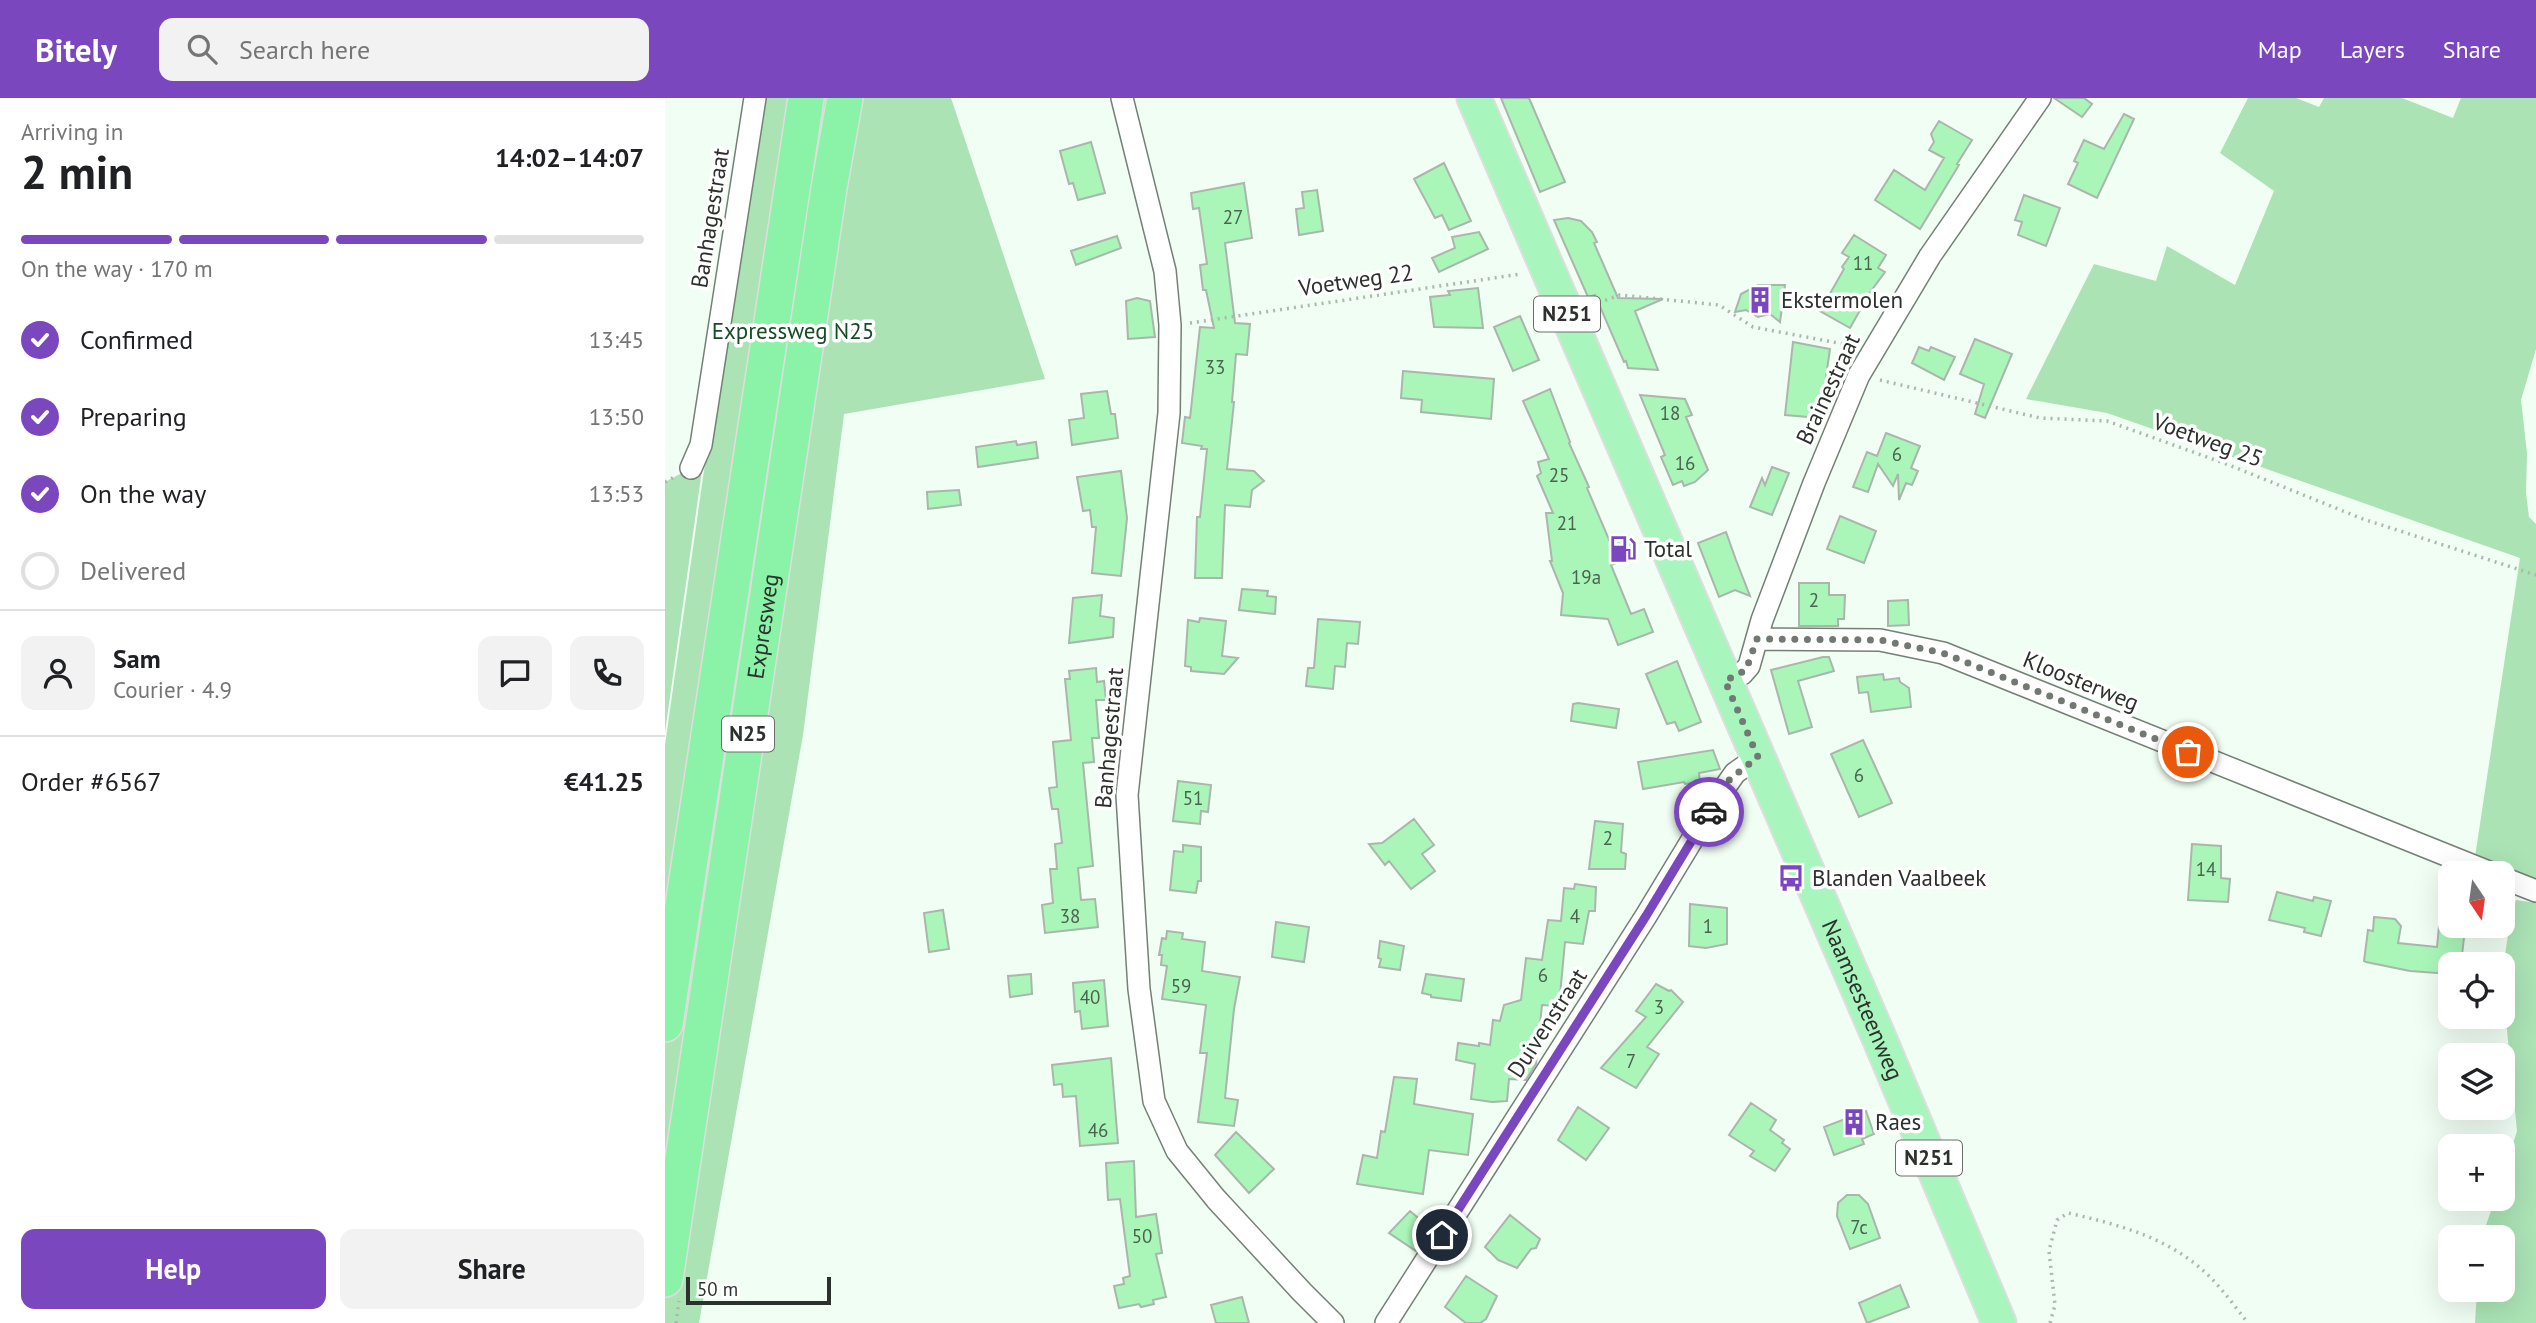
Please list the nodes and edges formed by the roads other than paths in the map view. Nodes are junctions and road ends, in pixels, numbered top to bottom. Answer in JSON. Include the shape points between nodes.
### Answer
{"nodes":[{"id":1,"x":755,"y":98,"type":"edge"},
{"id":2,"x":806,"y":98,"type":"edge"},
{"id":3,"x":845,"y":98,"type":"edge"},
{"id":4,"x":1122,"y":98,"type":"edge"},
{"id":5,"x":1473,"y":98,"type":"edge"},
{"id":6,"x":2040,"y":98,"type":"edge"},
{"id":7,"x":691,"y":468,"type":"dead end"},
{"id":8,"x":1757,"y":639,"type":"junction"},
{"id":9,"x":1725,"y":681,"type":"junction"},
{"id":10,"x":1758,"y":757,"type":"junction"},
{"id":11,"x":2461,"y":861,"type":"edge"},
{"id":12,"x":2515,"y":880,"type":"edge"},
{"id":13,"x":2534,"y":884,"type":"edge"},
{"id":14,"x":665,"y":1024,"type":"edge"},
{"id":15,"x":665,"y":1279,"type":"edge"},
{"id":16,"x":1333,"y":1323,"type":"edge"},
{"id":17,"x":1386,"y":1323,"type":"edge"},
{"id":18,"x":1999,"y":1323,"type":"edge"}],
"edges":[{"from":1,"to":7,"type":"street","name":"Banhagestraat","via":[[701,445]]},
{"from":2,"to":14,"type":"highway","name":"Expresweg","number":"N25"},
{"from":3,"to":15,"type":"highway","name":"Expresweg","number":"N25"},
{"from":4,"to":16,"type":"street","name":"Banhagestraat","via":[[1165,271],[1170,325],[1169,412],[1127,795],[1139,989],[1154,1101],[1177,1151]]},
{"from":5,"to":9,"type":"main road","name":"Naamsesteenweg","number":"N251"},
{"from":6,"to":8,"type":"street","name":"Brainestraat","via":[[1930,256],[1859,375]]},
{"from":8,"to":9,"type":"street","name":"Brainestraat","via":[[1746,670]]},
{"from":8,"to":11,"type":"street","name":"Kloosterweg","via":[[1880,640],[1943,653]]},
{"from":9,"to":10,"type":"main road","name":"Naamsesteenweg","number":"N251"},
{"from":10,"to":17,"type":"street","name":"Duivenstraat","via":[[1735,773],[1718,797]]},
{"from":10,"to":18,"type":"main road","name":"Naamsesteenweg","number":"N251"},
{"from":12,"to":13,"type":"street"}]}
